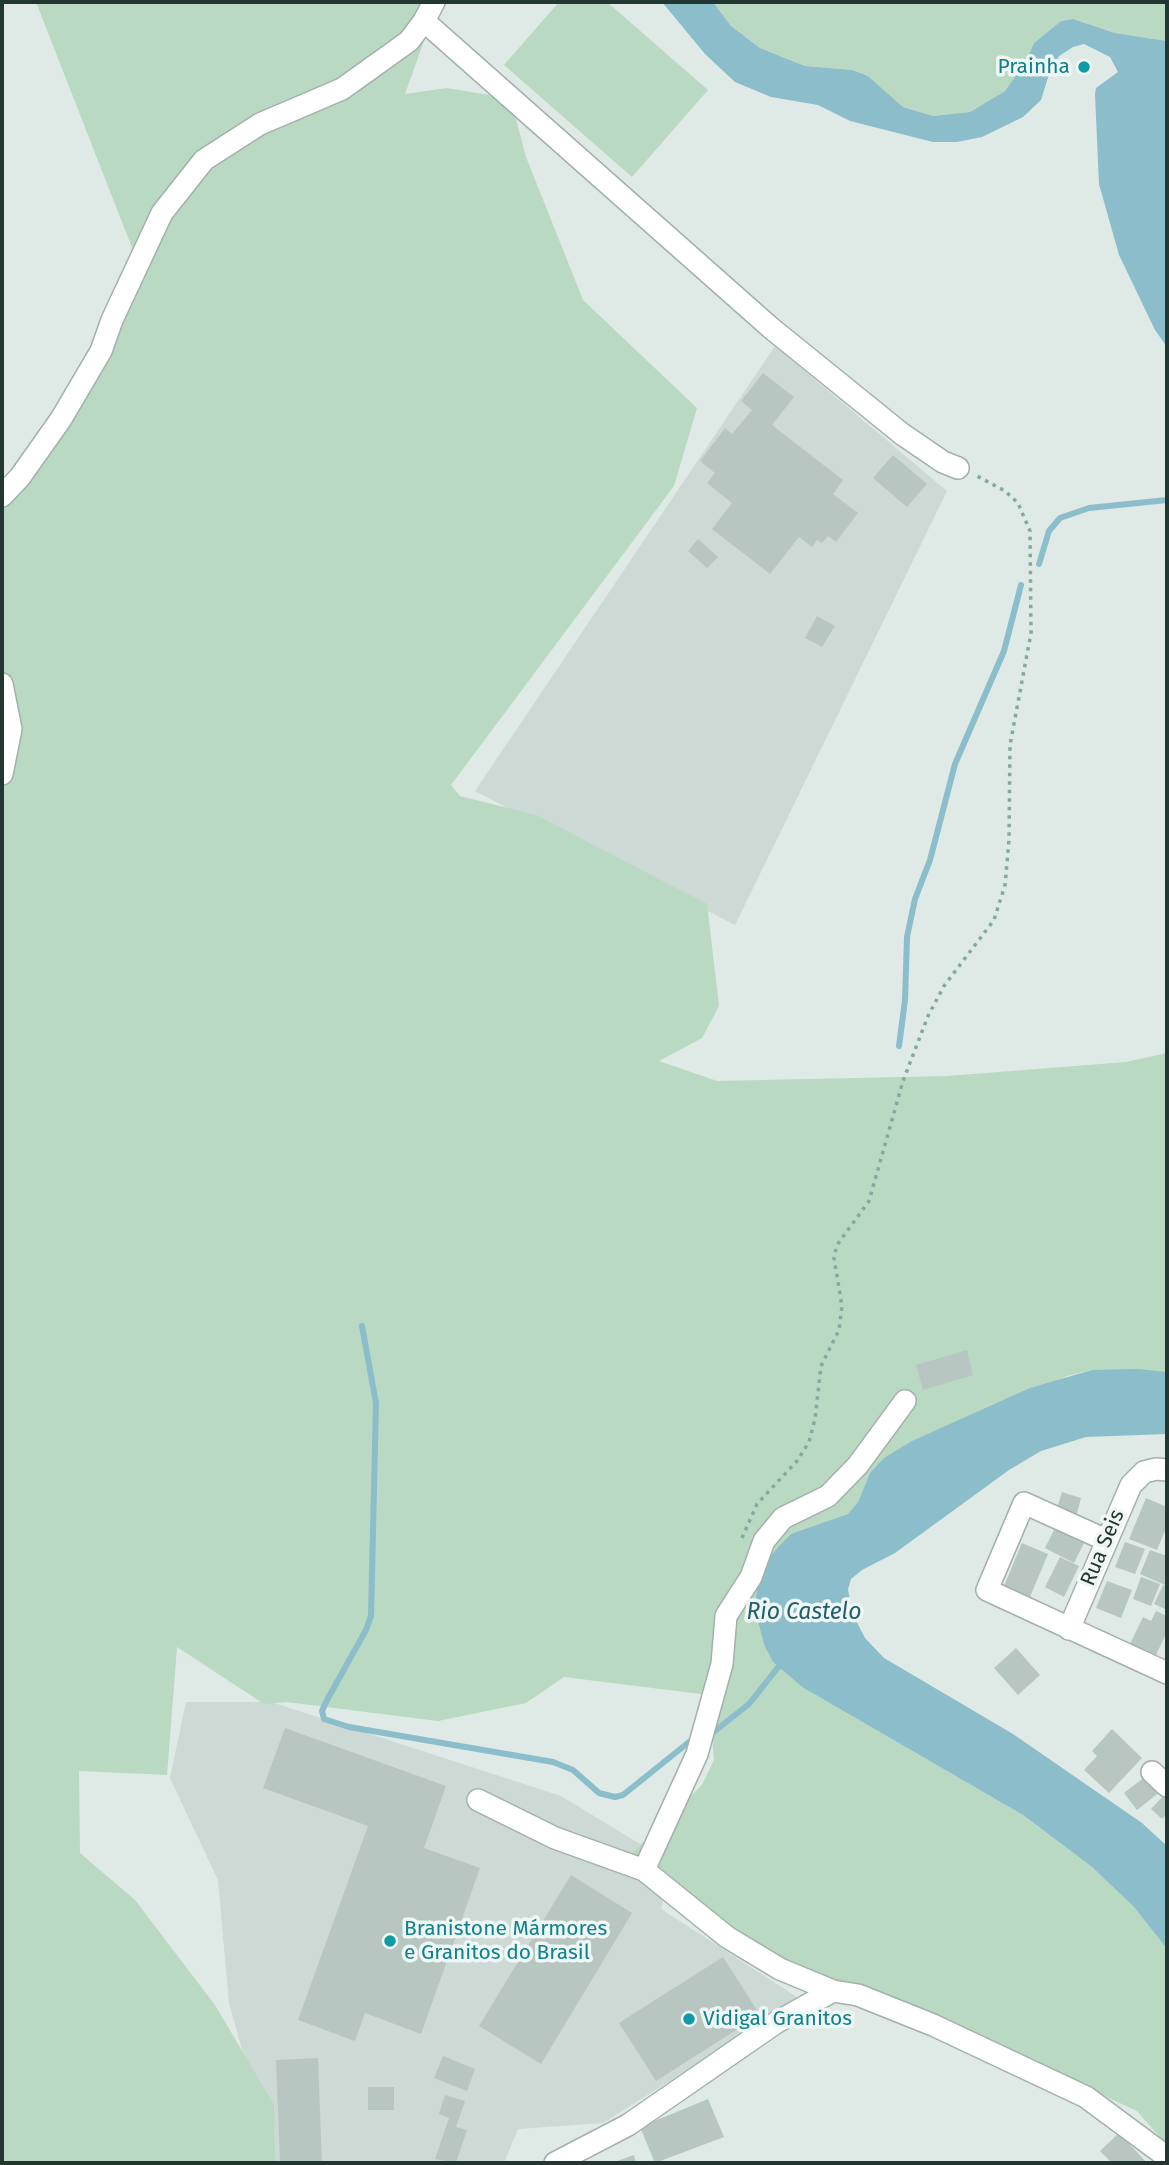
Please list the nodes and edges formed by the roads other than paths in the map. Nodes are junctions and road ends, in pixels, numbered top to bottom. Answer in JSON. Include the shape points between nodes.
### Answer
{"nodes":[{"id":1,"x":434,"y":2,"type":"edge"},
{"id":2,"x":424,"y":21,"type":"junction"},
{"id":3,"x":958,"y":468,"type":"road end"},
{"id":4,"x":2,"y":496,"type":"edge"},
{"id":5,"x":2,"y":684,"type":"edge"},
{"id":6,"x":2,"y":774,"type":"edge"},
{"id":7,"x":905,"y":1401,"type":"dead end"},
{"id":8,"x":1167,"y":1470,"type":"edge"},
{"id":9,"x":1105,"y":1540,"type":"junction"},
{"id":10,"x":1069,"y":1629,"type":"junction"},
{"id":11,"x":1167,"y":1672,"type":"edge"},
{"id":12,"x":478,"y":1800,"type":"dead end"},
{"id":13,"x":644,"y":1870,"type":"junction"},
{"id":14,"x":832,"y":1991,"type":"junction"},
{"id":15,"x":1167,"y":2157,"type":"edge"},
{"id":16,"x":555,"y":2163,"type":"edge"}],
"edges":[{"from":1,"to":2,"type":"street"},
{"from":2,"to":3,"type":"street","via":[[771,328],[901,434]]},
{"from":2,"to":4,"type":"street","via":[[409,41],[342,89],[260,124],[204,160],[162,213],[101,351],[61,419]]},
{"from":5,"to":6,"type":"street","via":[[11,729]]},
{"from":7,"to":13,"type":"street","via":[[858,1465],[828,1496],[783,1518],[764,1541],[751,1577],[726,1616],[722,1664],[697,1754]]},
{"from":8,"to":9,"type":"street","name":"Rua Seis","via":[[1144,1472],[1131,1485]]},
{"from":9,"to":10,"type":"street","name":"Rua Seis"},
{"from":9,"to":10,"type":"street","via":[[1024,1503],[987,1590]]},
{"from":10,"to":11,"type":"street"},
{"from":12,"to":13,"type":"street","via":[[555,1838]]},
{"from":13,"to":14,"type":"street","via":[[727,1937],[780,1969]]},
{"from":14,"to":15,"type":"street","via":[[858,1995],[933,2025],[1086,2097]]},
{"from":14,"to":16,"type":"street","via":[[777,2022],[628,2125]]}]}
